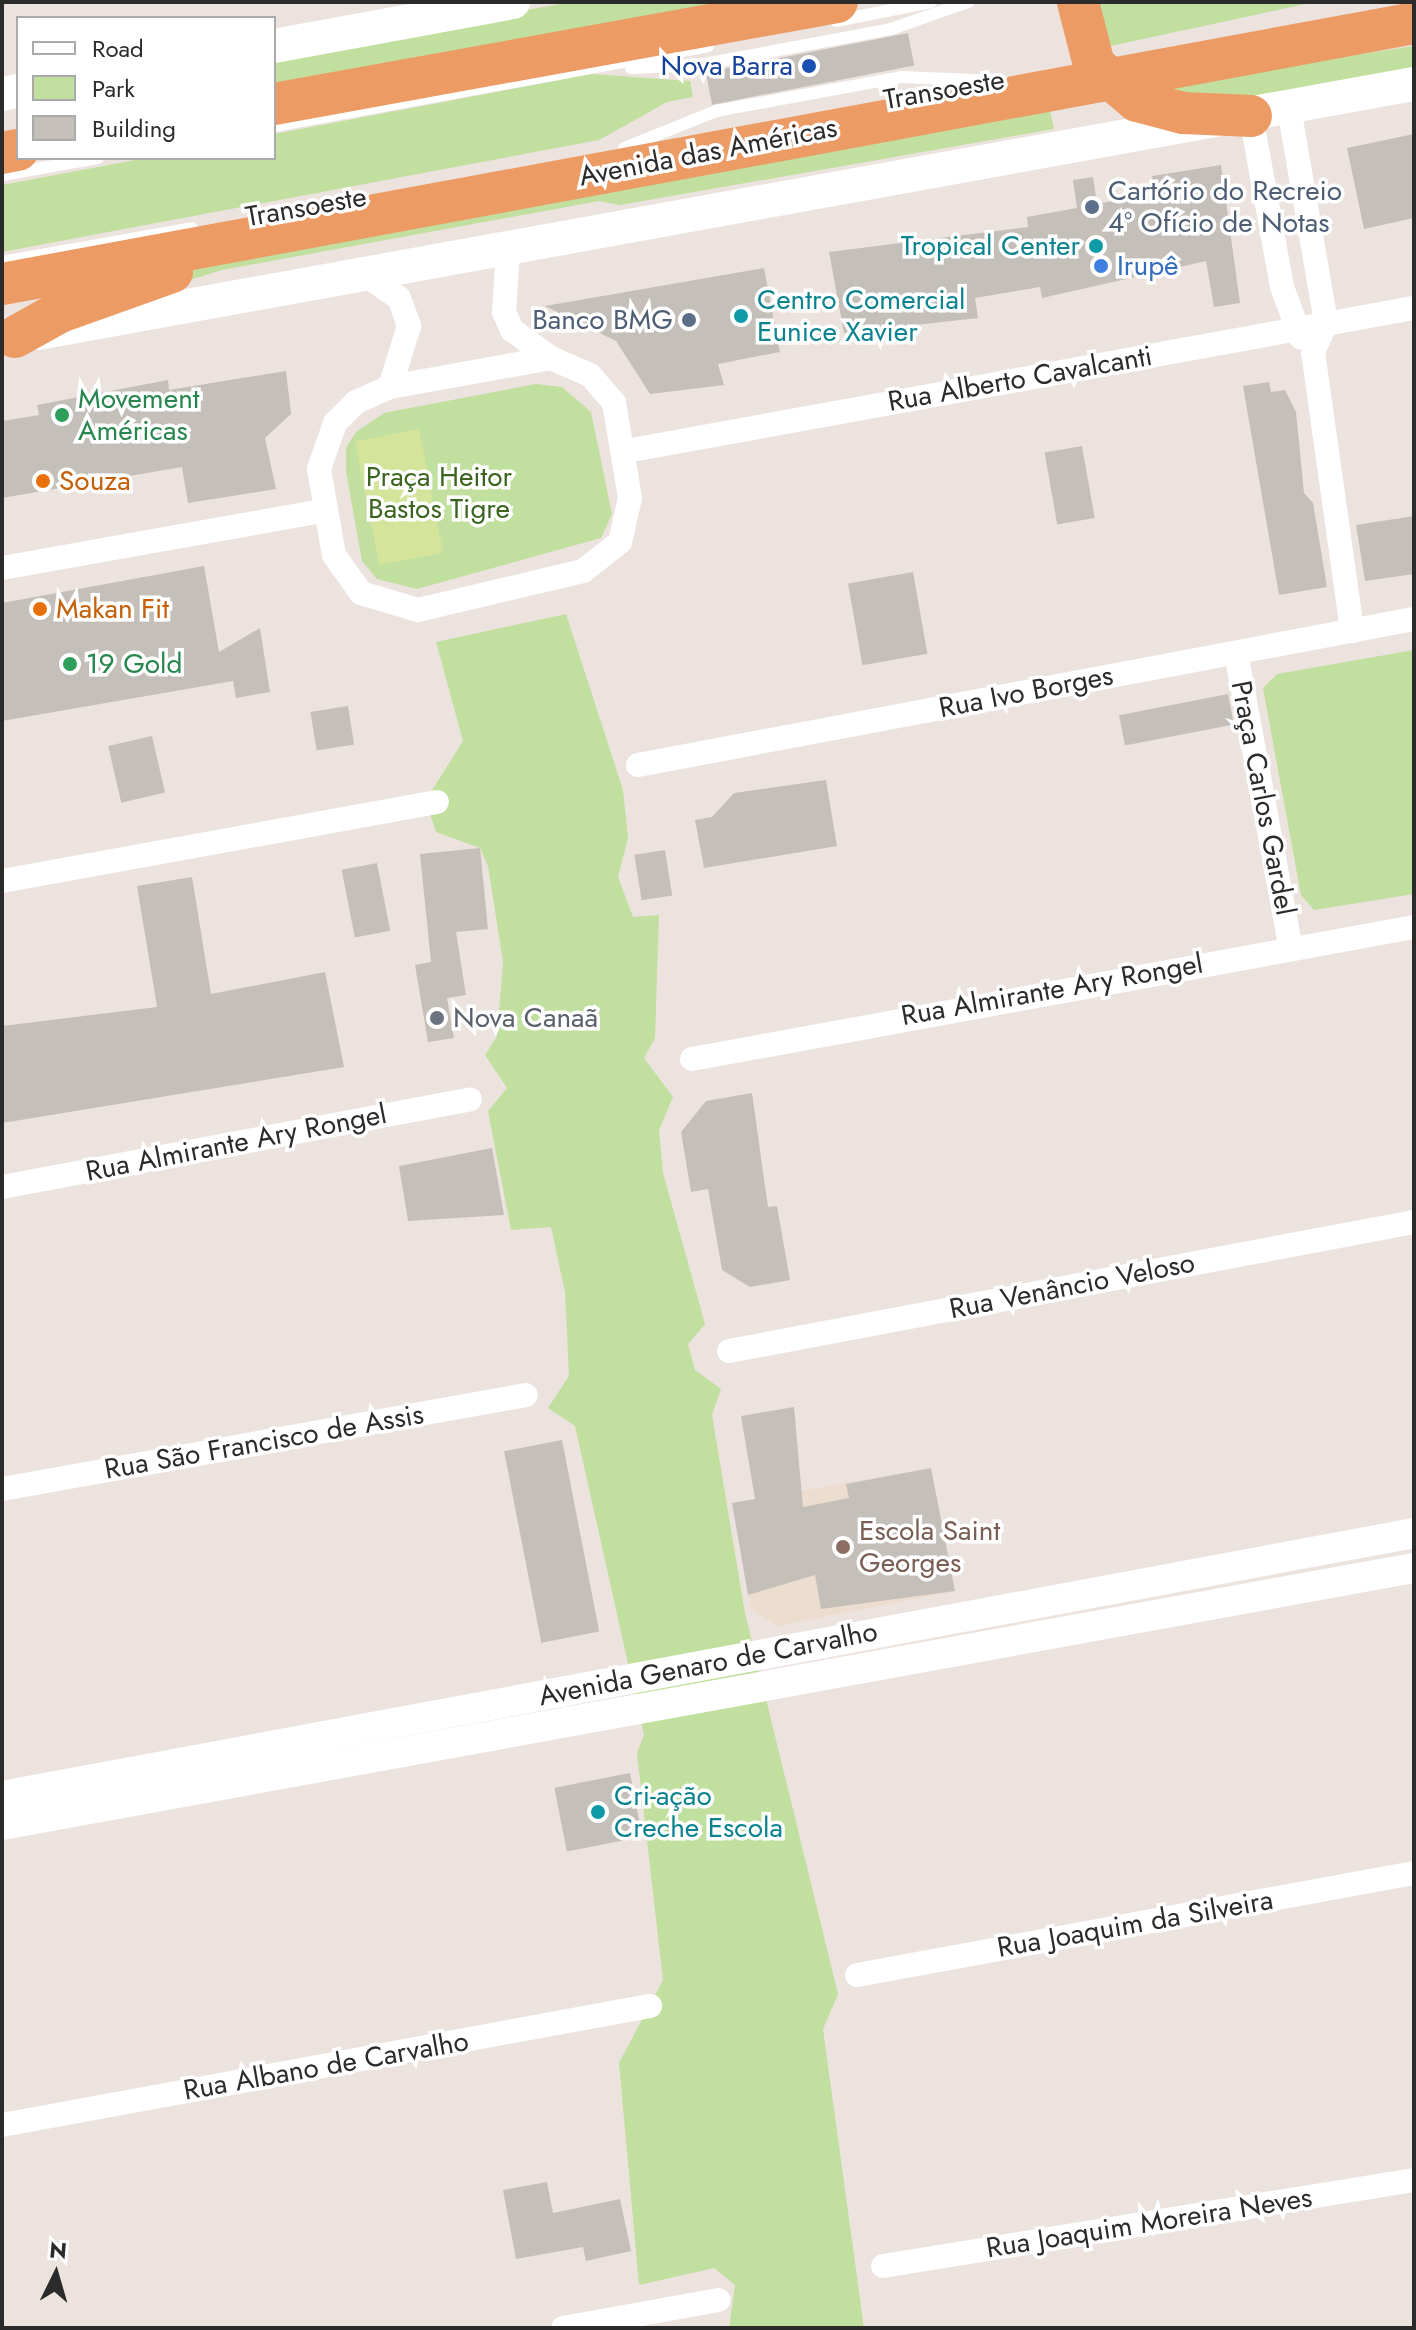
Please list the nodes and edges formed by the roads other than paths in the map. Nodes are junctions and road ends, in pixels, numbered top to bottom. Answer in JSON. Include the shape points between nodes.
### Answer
{"nodes":[{"id":1,"x":513,"y":2,"type":"edge"},
{"id":2,"x":931,"y":2,"type":"edge"},
{"id":3,"x":968,"y":2,"type":"edge"},
{"id":4,"x":1078,"y":2,"type":"edge"},
{"id":5,"x":1414,"y":6,"type":"edge"},
{"id":6,"x":829,"y":13,"type":"edge"},
{"id":7,"x":1414,"y":23,"type":"edge"},
{"id":8,"x":775,"y":33,"type":"dead end"},
{"id":9,"x":276,"y":46,"type":"edge"},
{"id":10,"x":602,"y":67,"type":"junction"},
{"id":11,"x":1089,"y":71,"type":"junction"},
{"id":12,"x":1013,"y":78,"type":"dead end"},
{"id":13,"x":998,"y":81,"type":"junction"},
{"id":14,"x":1414,"y":84,"type":"edge"},
{"id":15,"x":920,"y":95,"type":"dead end"},
{"id":16,"x":276,"y":104,"type":"edge"},
{"id":17,"x":1270,"y":112,"type":"junction"},
{"id":18,"x":276,"y":126,"type":"edge"},
{"id":19,"x":702,"y":134,"type":"dead end"},
{"id":20,"x":624,"y":148,"type":"junction"},
{"id":21,"x":608,"y":151,"type":"dead end"},
{"id":22,"x":87,"y":160,"type":"edge"},
{"id":23,"x":2,"y":175,"type":"edge"},
{"id":24,"x":203,"y":226,"type":"dead end"},
{"id":25,"x":272,"y":235,"type":"junction"},
{"id":26,"x":508,"y":251,"type":"junction"},
{"id":27,"x":2,"y":262,"type":"edge"},
{"id":28,"x":370,"y":278,"type":"junction"},
{"id":29,"x":2,"y":284,"type":"edge"},
{"id":30,"x":1414,"y":308,"type":"edge"},
{"id":31,"x":1326,"y":323,"type":"junction"},
{"id":32,"x":1293,"y":329,"type":"junction"},
{"id":33,"x":8,"y":339,"type":"edge"},
{"id":34,"x":1313,"y":352,"type":"junction"},
{"id":35,"x":551,"y":358,"type":"junction"},
{"id":36,"x":390,"y":387,"type":"junction"},
{"id":37,"x":626,"y":451,"type":"junction"},
{"id":38,"x":326,"y":510,"type":"junction"},
{"id":39,"x":2,"y":568,"type":"edge"},
{"id":40,"x":1414,"y":619,"type":"edge"},
{"id":41,"x":1352,"y":631,"type":"junction"},
{"id":42,"x":1236,"y":653,"type":"junction"},
{"id":43,"x":638,"y":765,"type":"dead end"},
{"id":44,"x":437,"y":802,"type":"dead end"},
{"id":45,"x":2,"y":881,"type":"edge"},
{"id":46,"x":1414,"y":927,"type":"edge"},
{"id":47,"x":1290,"y":944,"type":"junction"},
{"id":48,"x":692,"y":1059,"type":"dead end"},
{"id":49,"x":470,"y":1099,"type":"dead end"},
{"id":50,"x":2,"y":1187,"type":"edge"},
{"id":51,"x":1414,"y":1222,"type":"edge"},
{"id":52,"x":729,"y":1351,"type":"dead end"},
{"id":53,"x":526,"y":1395,"type":"dead end"},
{"id":54,"x":2,"y":1489,"type":"edge"},
{"id":55,"x":1414,"y":1533,"type":"edge"},
{"id":56,"x":1414,"y":1568,"type":"edge"},
{"id":57,"x":750,"y":1656,"type":"junction"},
{"id":58,"x":623,"y":1679,"type":"junction"},
{"id":59,"x":760,"y":1687,"type":"junction"},
{"id":60,"x":630,"y":1710,"type":"junction"},
{"id":61,"x":2,"y":1796,"type":"edge"},
{"id":62,"x":2,"y":1825,"type":"edge"},
{"id":63,"x":1414,"y":1873,"type":"edge"},
{"id":64,"x":857,"y":1975,"type":"dead end"},
{"id":65,"x":650,"y":2006,"type":"dead end"},
{"id":66,"x":2,"y":2125,"type":"edge"},
{"id":67,"x":1414,"y":2180,"type":"edge"},
{"id":68,"x":883,"y":2266,"type":"dead end"},
{"id":69,"x":718,"y":2300,"type":"dead end"},
{"id":70,"x":563,"y":2328,"type":"edge"}],
"edges":[{"from":1,"to":9,"type":"main road"},
{"from":2,"to":6,"type":"lane"},
{"from":3,"to":10,"type":"lane","via":[[917,23],[699,65]]},
{"from":4,"to":11,"type":"highway"},
{"from":5,"to":11,"type":"lane"},
{"from":6,"to":16,"type":"highway"},
{"from":7,"to":11,"type":"highway","name":"Avenida das Américas"},
{"from":8,"to":10,"type":"lane"},
{"from":10,"to":18,"type":"lane"},
{"from":11,"to":17,"type":"highway","via":[[1137,101],[1168,109]]},
{"from":11,"to":25,"type":"highway","name":"Avenida das Américas"},
{"from":12,"to":13,"type":"lane","name":"Transoeste"},
{"from":13,"to":15,"type":"lane","name":"Transoeste"},
{"from":13,"to":20,"type":"lane","via":[[901,77],[716,111]]},
{"from":14,"to":17,"type":"main road"},
{"from":17,"to":26,"type":"main road"},
{"from":17,"to":31,"type":"street"},
{"from":17,"to":32,"type":"street"},
{"from":19,"to":20,"type":"lane"},
{"from":20,"to":21,"type":"lane"},
{"from":22,"to":23,"type":"lane"},
{"from":24,"to":27,"type":"lane"},
{"from":25,"to":29,"type":"highway","name":"Avenida das Américas"},
{"from":25,"to":33,"type":"highway","via":[[238,255],[60,312]]},
{"from":26,"to":28,"type":"main road"},
{"from":26,"to":35,"type":"street","via":[[504,312],[512,330]]},
{"from":28,"to":33,"type":"main road"},
{"from":28,"to":36,"type":"street","via":[[399,298],[409,326],[403,363]]},
{"from":30,"to":31,"type":"street","name":"Rua Alberto Cavalcanti"},
{"from":31,"to":32,"type":"street","name":"Rua Alberto Cavalcanti"},
{"from":31,"to":34,"type":"street"},
{"from":32,"to":34,"type":"street"},
{"from":32,"to":37,"type":"street","name":"Rua Alberto Cavalcanti"},
{"from":34,"to":41,"type":"street"},
{"from":35,"to":36,"type":"street"},
{"from":35,"to":37,"type":"street","via":[[607,391]]},
{"from":36,"to":38,"type":"street","via":[[356,402],[328,437],[319,469]]},
{"from":37,"to":38,"type":"street","via":[[630,515],[610,555],[583,571],[418,610],[382,604],[354,586],[334,555]]},
{"from":38,"to":39,"type":"street"},
{"from":40,"to":41,"type":"street","name":"Rua Ivo Borges"},
{"from":41,"to":42,"type":"street","name":"Rua Ivo Borges"},
{"from":42,"to":43,"type":"street","name":"Rua Ivo Borges"},
{"from":42,"to":47,"type":"street","name":"Praça Carlos Gardel"},
{"from":44,"to":45,"type":"street"},
{"from":46,"to":47,"type":"street","name":"Rua Almirante Ary Rongel"},
{"from":47,"to":48,"type":"street","name":"Rua Almirante Ary Rongel"},
{"from":49,"to":50,"type":"street","name":"Rua Almirante Ary Rongel"},
{"from":51,"to":52,"type":"street","name":"Rua Venâncio Veloso"},
{"from":53,"to":54,"type":"street","name":"Rua São Francisco de Assis"},
{"from":55,"to":57,"type":"street","name":"Avenida Genaro de Carvalho"},
{"from":56,"to":59,"type":"street","name":"Avenida Genaro de Carvalho"},
{"from":57,"to":58,"type":"street","name":"Avenida Genaro de Carvalho"},
{"from":57,"to":59,"type":"street","via":[[745,1676]]},
{"from":58,"to":60,"type":"street","via":[[640,1694]]},
{"from":58,"to":61,"type":"street","name":"Avenida Genaro de Carvalho"},
{"from":59,"to":60,"type":"street","name":"Avenida Genaro de Carvalho"},
{"from":60,"to":62,"type":"street","name":"Avenida Genaro de Carvalho"},
{"from":63,"to":64,"type":"street","name":"Rua Joaquim da Silveira"},
{"from":65,"to":66,"type":"street","name":"Rua Albano de Carvalho"},
{"from":67,"to":68,"type":"street","name":"Rua Joaquim Moreira Neves"},
{"from":69,"to":70,"type":"street"}]}
